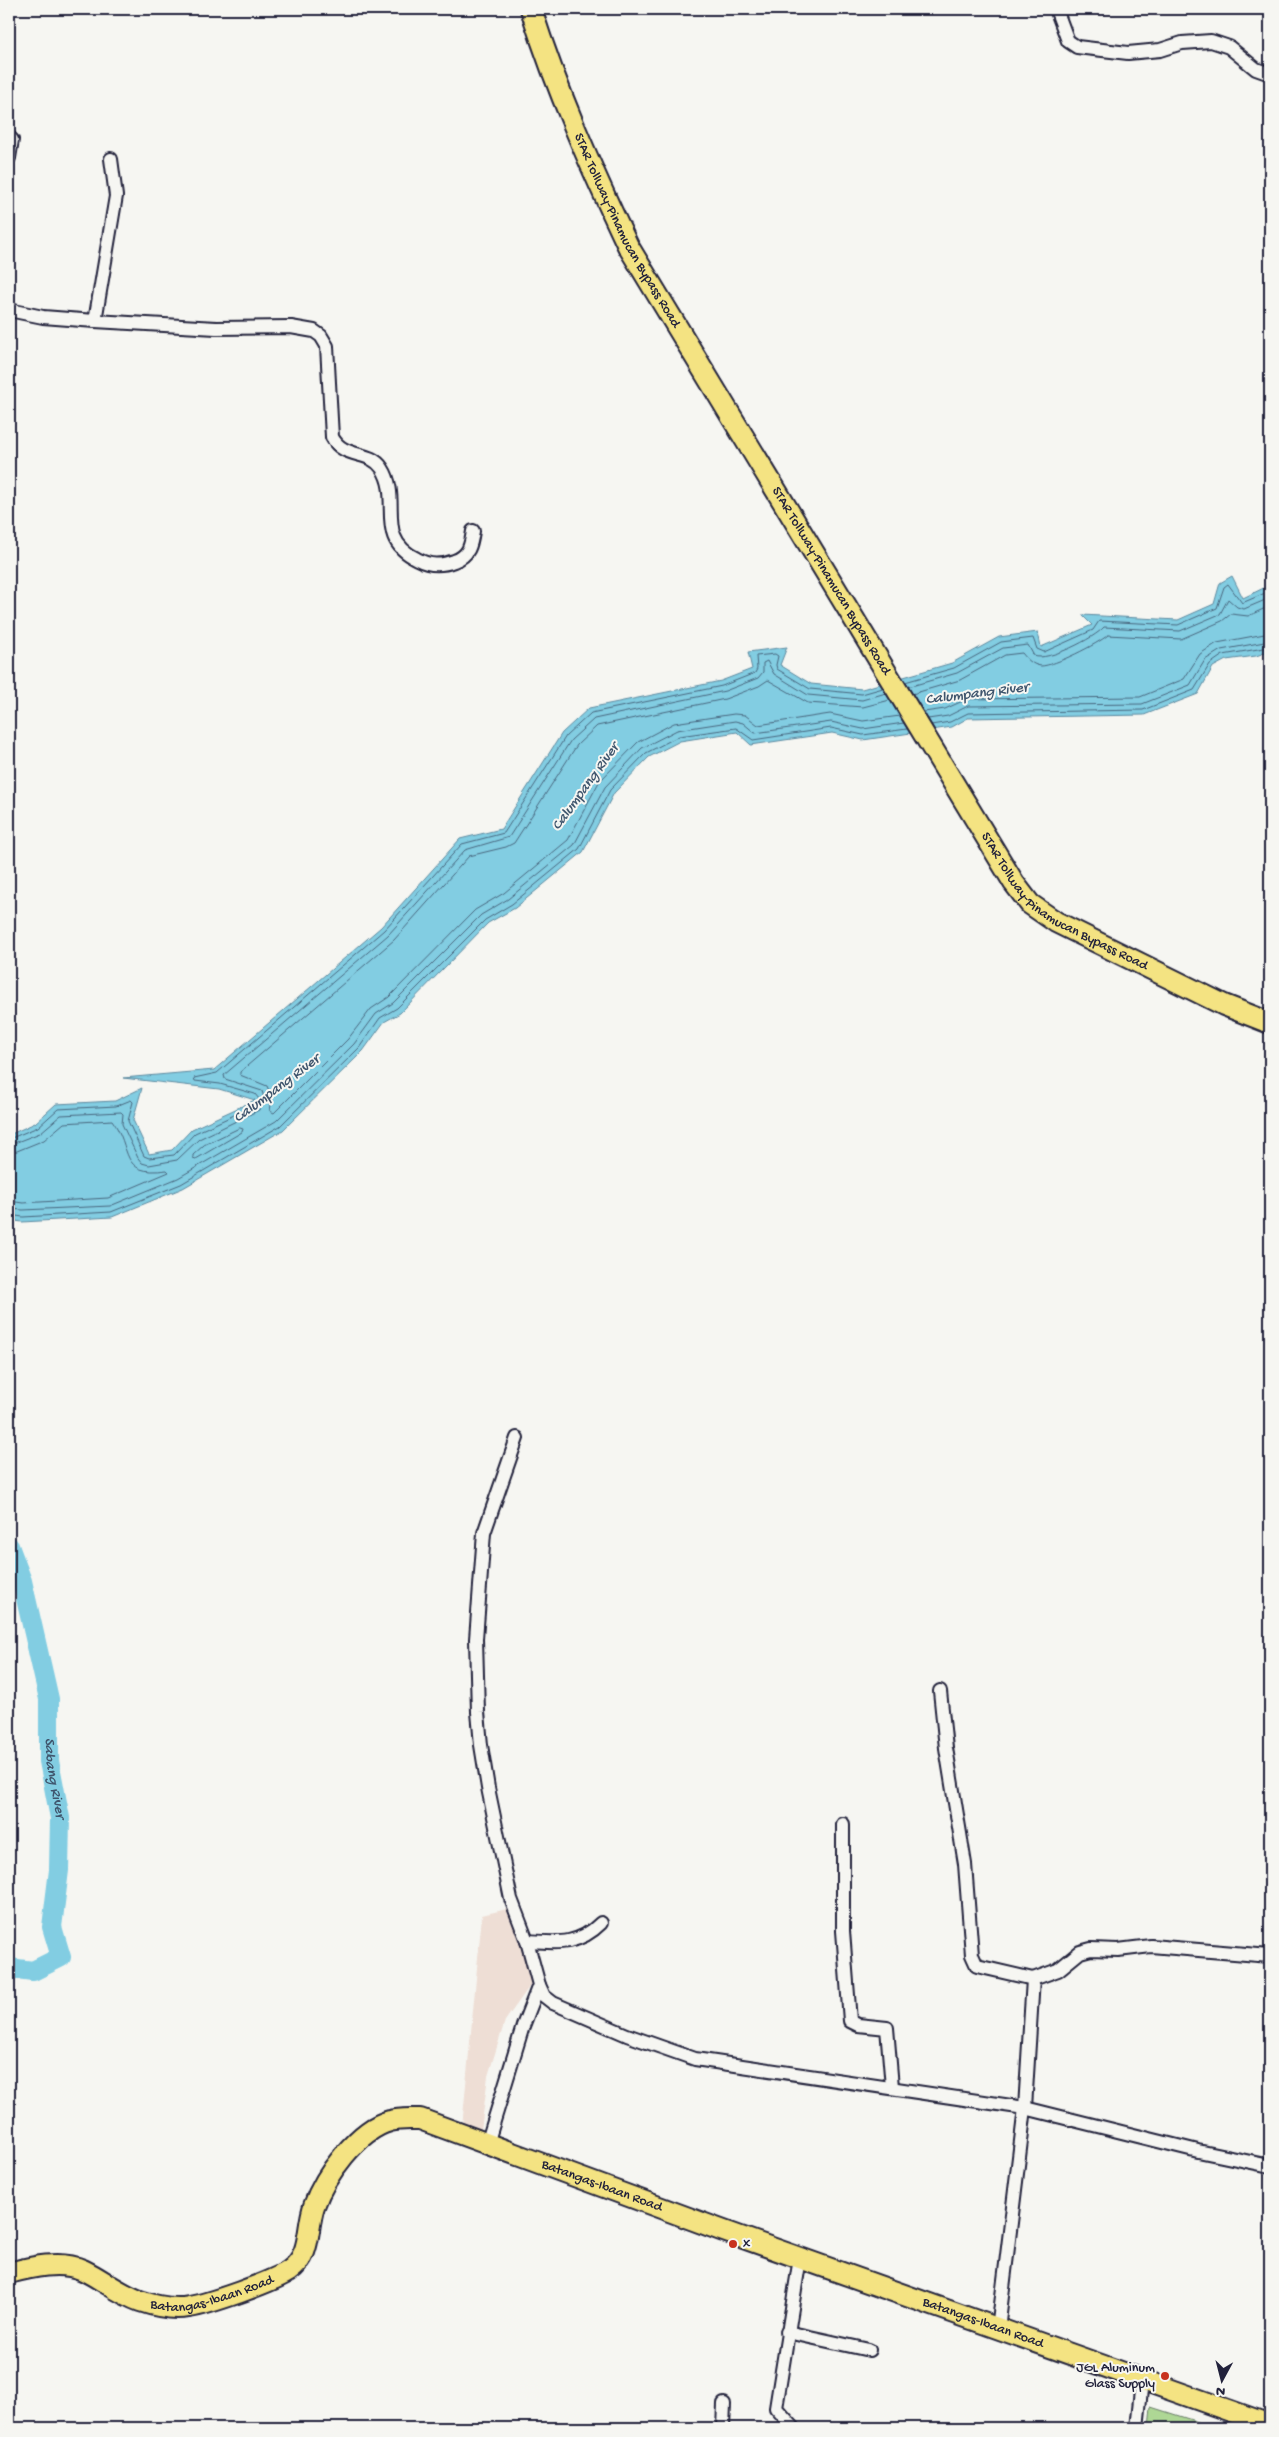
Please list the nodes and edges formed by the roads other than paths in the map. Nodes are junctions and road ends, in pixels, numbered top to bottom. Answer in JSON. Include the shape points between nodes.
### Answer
{"nodes":[{"id":1,"x":530,"y":9,"type":"edge"},
{"id":2,"x":1056,"y":9,"type":"edge"},
{"id":3,"x":1270,"y":74,"type":"edge"},
{"id":4,"x":9,"y":137,"type":"edge"},
{"id":5,"x":9,"y":158,"type":"edge"},
{"id":6,"x":110,"y":160,"type":"dead end"},
{"id":7,"x":9,"y":310,"type":"edge"},
{"id":8,"x":95,"y":321,"type":"junction"},
{"id":9,"x":473,"y":531,"type":"dead end"},
{"id":10,"x":1270,"y":1023,"type":"edge"},
{"id":11,"x":517,"y":1438,"type":"dead end"},
{"id":12,"x":940,"y":1691,"type":"dead end"},
{"id":13,"x":843,"y":1824,"type":"dead end"},
{"id":14,"x":601,"y":1923,"type":"dead end"},
{"id":15,"x":527,"y":1941,"type":"junction"},
{"id":16,"x":1270,"y":1956,"type":"edge"},
{"id":17,"x":1033,"y":1979,"type":"junction"},
{"id":18,"x":539,"y":1986,"type":"junction"},
{"id":19,"x":892,"y":2087,"type":"junction"},
{"id":20,"x":1025,"y":2108,"type":"junction"},
{"id":21,"x":487,"y":2144,"type":"junction"},
{"id":22,"x":1270,"y":2166,"type":"edge"},
{"id":23,"x":800,"y":2258,"type":"junction"},
{"id":24,"x":9,"y":2273,"type":"edge"},
{"id":25,"x":998,"y":2329,"type":"junction"},
{"id":26,"x":787,"y":2332,"type":"junction"},
{"id":27,"x":869,"y":2350,"type":"dead end"},
{"id":28,"x":1142,"y":2380,"type":"junction"},
{"id":29,"x":724,"y":2404,"type":"dead end"},
{"id":30,"x":1270,"y":2425,"type":"edge"},
{"id":31,"x":723,"y":2428,"type":"edge"},
{"id":32,"x":794,"y":2428,"type":"edge"},
{"id":33,"x":1137,"y":2428,"type":"edge"}],
"edges":[{"from":1,"to":10,"type":"main road","name":"STAR Tollway-Pinamucan Bypass Road","via":[[582,150],[628,246],[1030,904],[1056,922],[1224,1005]]},
{"from":2,"to":3,"type":"street","via":[[1068,41],[1077,47],[1128,53],[1211,41],[1229,46],[1256,70]]},
{"from":4,"to":5,"type":"street","via":[[12,140]]},
{"from":6,"to":8,"type":"street","via":[[116,196]]},
{"from":7,"to":8,"type":"street","via":[[42,317]]},
{"from":8,"to":9,"type":"street","via":[[216,328],[291,327],[314,331],[327,346],[332,437],[337,446],[351,454],[367,456],[388,477],[392,532],[399,548],[427,564],[443,565],[463,558],[470,548]]},
{"from":11,"to":15,"type":"street","via":[[484,1533],[476,1639],[481,1745],[511,1899]]},
{"from":12,"to":17,"type":"street","via":[[965,1864],[974,1962],[977,1966]]},
{"from":13,"to":19,"type":"street","via":[[843,1931],[850,2022],[858,2026],[887,2028]]},
{"from":14,"to":15,"type":"street","via":[[578,1940],[556,1943]]},
{"from":15,"to":18,"type":"street"},
{"from":16,"to":17,"type":"street","via":[[1151,1946],[1091,1949],[1080,1952],[1058,1970]]},
{"from":17,"to":20,"type":"street"},
{"from":18,"to":19,"type":"street","via":[[553,2003],[694,2059]]},
{"from":18,"to":21,"type":"street","via":[[523,2026]]},
{"from":19,"to":20,"type":"street"},
{"from":20,"to":22,"type":"street"},
{"from":20,"to":25,"type":"street"},
{"from":21,"to":23,"type":"main road","name":"Batangas-Ibaan Road"},
{"from":21,"to":24,"type":"main road","name":"Batangas-Ibaan Road","via":[[420,2120],[390,2120],[378,2125],[345,2154],[317,2199],[305,2254],[297,2264],[278,2276],[188,2307],[171,2308],[138,2300],[81,2269],[49,2265]]},
{"from":23,"to":25,"type":"main road","name":"Batangas-Ibaan Road"},
{"from":23,"to":26,"type":"street"},
{"from":25,"to":28,"type":"main road","name":"Batangas-Ibaan Road"},
{"from":26,"to":27,"type":"street"},
{"from":26,"to":32,"type":"street","via":[[776,2408]]},
{"from":28,"to":30,"type":"main road","name":"Batangas-Ibaan Road"},
{"from":28,"to":33,"type":"street"},
{"from":29,"to":31,"type":"street"}]}
